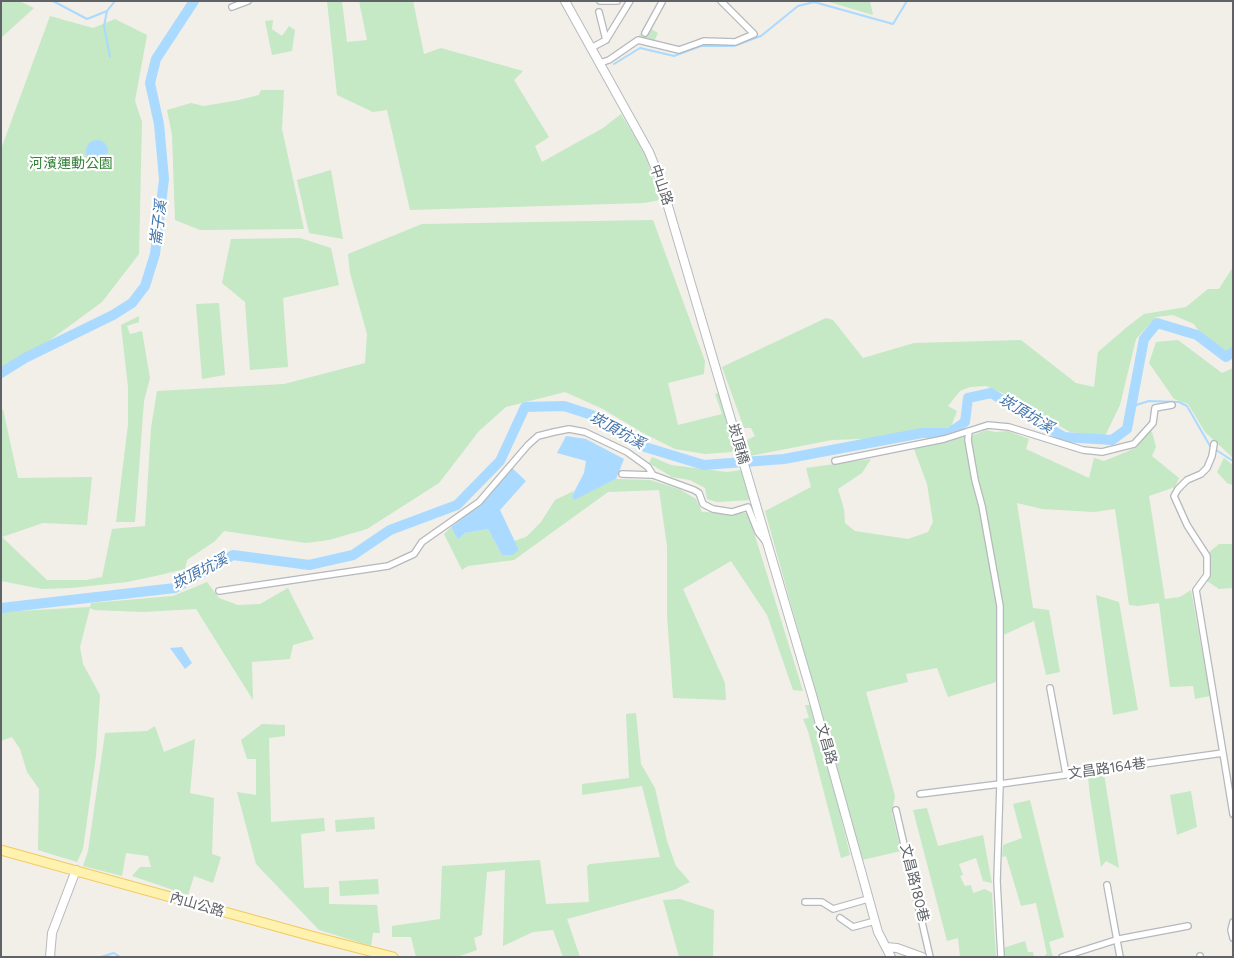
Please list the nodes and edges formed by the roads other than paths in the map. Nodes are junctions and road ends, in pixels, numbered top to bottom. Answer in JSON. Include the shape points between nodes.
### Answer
{"nodes":[{"id":1,"x":248,"y":1,"type":"edge"},
{"id":2,"x":565,"y":1,"type":"edge"},
{"id":3,"x":600,"y":1,"type":"edge"},
{"id":4,"x":617,"y":1,"type":"edge"},
{"id":5,"x":630,"y":1,"type":"edge"},
{"id":6,"x":721,"y":1,"type":"edge"},
{"id":7,"x":663,"y":3,"type":"edge"},
{"id":8,"x":232,"y":7,"type":"dead end"},
{"id":9,"x":599,"y":12,"type":"dead end"},
{"id":10,"x":645,"y":33,"type":"dead end"},
{"id":11,"x":606,"y":40,"type":"junction"},
{"id":12,"x":591,"y":48,"type":"junction"},
{"id":13,"x":600,"y":63,"type":"junction"},
{"id":14,"x":721,"y":383,"type":"joint"},
{"id":15,"x":1172,"y":405,"type":"dead end"},
{"id":16,"x":969,"y":430,"type":"junction"},
{"id":17,"x":1214,"y":444,"type":"dead end"},
{"id":18,"x":835,"y":461,"type":"dead end"},
{"id":19,"x":622,"y":474,"type":"dead end"},
{"id":20,"x":653,"y":475,"type":"junction"},
{"id":21,"x":755,"y":506,"type":"joint"},
{"id":22,"x":766,"y":542,"type":"junction"},
{"id":23,"x":219,"y":591,"type":"dead end"},
{"id":24,"x":1050,"y":688,"type":"dead end"},
{"id":25,"x":1223,"y":753,"type":"junction"},
{"id":26,"x":1066,"y":774,"type":"junction"},
{"id":27,"x":1000,"y":784,"type":"junction"},
{"id":28,"x":920,"y":794,"type":"dead end"},
{"id":29,"x":896,"y":810,"type":"dead end"},
{"id":30,"x":1233,"y":814,"type":"edge"},
{"id":31,"x":1,"y":850,"type":"edge"},
{"id":32,"x":76,"y":870,"type":"junction"},
{"id":33,"x":1107,"y":885,"type":"dead end"},
{"id":34,"x":868,"y":899,"type":"junction"},
{"id":35,"x":804,"y":902,"type":"dead end"},
{"id":36,"x":840,"y":918,"type":"dead end"},
{"id":37,"x":875,"y":921,"type":"junction"},
{"id":38,"x":1233,"y":922,"type":"edge"},
{"id":39,"x":1188,"y":926,"type":"dead end"},
{"id":40,"x":1233,"y":938,"type":"edge"},
{"id":41,"x":1116,"y":940,"type":"junction"},
{"id":42,"x":886,"y":947,"type":"junction"},
{"id":43,"x":50,"y":957,"type":"edge"},
{"id":44,"x":393,"y":957,"type":"edge"},
{"id":45,"x":891,"y":957,"type":"edge"},
{"id":46,"x":922,"y":957,"type":"edge"},
{"id":47,"x":930,"y":957,"type":"edge"},
{"id":48,"x":1001,"y":957,"type":"edge"},
{"id":49,"x":1062,"y":957,"type":"edge"},
{"id":50,"x":1120,"y":957,"type":"edge"}],
"edges":[{"from":1,"to":8,"type":"street"},
{"from":2,"to":12,"type":"main road","name":"中山路"},
{"from":3,"to":4,"type":"street"},
{"from":5,"to":11,"type":"street"},
{"from":6,"to":13,"type":"street","via":[[754,34],[735,42],[704,41],[679,50],[638,40]]},
{"from":7,"to":10,"type":"street"},
{"from":9,"to":11,"type":"street"},
{"from":11,"to":12,"type":"street"},
{"from":12,"to":13,"type":"main road","name":"中山路"},
{"from":13,"to":14,"type":"main road","name":"中山路","via":[[649,152],[660,179]]},
{"from":14,"to":21,"type":"main road","name":"崁頂橋"},
{"from":15,"to":16,"type":"street","via":[[1155,408],[1153,423],[1134,444],[1102,452],[1083,450],[1009,427],[988,425]]},
{"from":16,"to":18,"type":"street","via":[[944,440]]},
{"from":16,"to":27,"type":"street","via":[[975,480],[1000,606]]},
{"from":17,"to":25,"type":"street","via":[[1207,468],[1188,480],[1174,496],[1187,525],[1207,556],[1207,575],[1196,590]]},
{"from":19,"to":20,"type":"street"},
{"from":20,"to":22,"type":"street","via":[[694,490],[699,493],[703,504],[712,509],[732,512],[748,507],[758,532]]},
{"from":20,"to":23,"type":"street","via":[[648,467],[627,452],[585,432],[569,428],[538,436],[479,502],[422,542],[414,554],[406,558],[388,566],[355,573],[267,582]]},
{"from":21,"to":22,"type":"main road","name":"文昌路"},
{"from":22,"to":34,"type":"main road","name":"文昌路"},
{"from":24,"to":26,"type":"street"},
{"from":25,"to":26,"type":"street","name":"文昌路164巷"},
{"from":25,"to":30,"type":"street"},
{"from":26,"to":27,"type":"street","name":"文昌路164巷"},
{"from":27,"to":28,"type":"street","name":"文昌路164巷"},
{"from":27,"to":48,"type":"street","via":[[997,881]]},
{"from":29,"to":47,"type":"street","name":"文昌路180巷"},
{"from":31,"to":32,"type":"main road","name":"內山公路"},
{"from":32,"to":43,"type":"main road","via":[[52,934]]},
{"from":32,"to":44,"type":"main road","name":"內山公路"},
{"from":33,"to":41,"type":"street"},
{"from":34,"to":35,"type":"street","via":[[833,909],[822,902]]},
{"from":34,"to":37,"type":"main road","name":"文昌路"},
{"from":36,"to":37,"type":"street","via":[[853,927]]},
{"from":37,"to":42,"type":"main road","name":"文昌路"},
{"from":38,"to":40,"type":"street","via":[[1230,930]]},
{"from":39,"to":41,"type":"street"},
{"from":41,"to":49,"type":"street"},
{"from":41,"to":50,"type":"street"},
{"from":42,"to":45,"type":"main road","name":"文昌路"},
{"from":42,"to":46,"type":"main road"}]}
